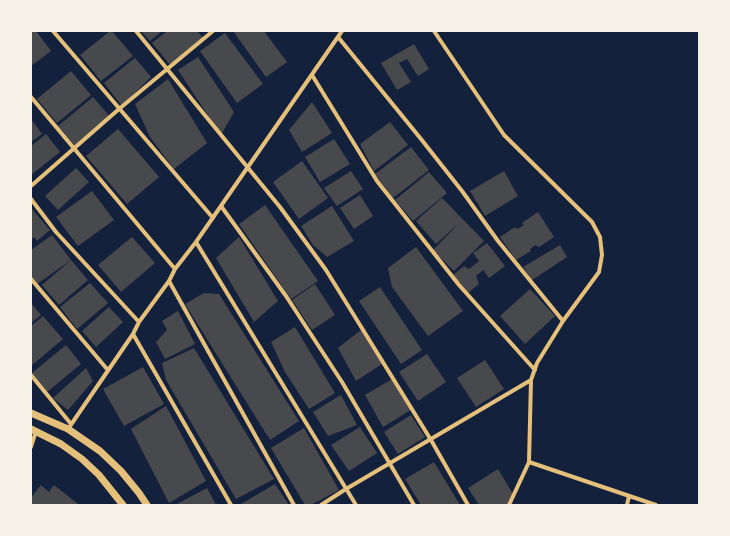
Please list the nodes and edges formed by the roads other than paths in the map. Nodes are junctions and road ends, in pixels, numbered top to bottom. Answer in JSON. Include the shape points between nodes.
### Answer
{"nodes":[{"id":1,"x":54,"y":31,"type":"edge"},
{"id":2,"x":136,"y":31,"type":"edge"},
{"id":3,"x":342,"y":31,"type":"edge"},
{"id":4,"x":434,"y":31,"type":"edge"},
{"id":5,"x":211,"y":32,"type":"edge"},
{"id":6,"x":338,"y":37,"type":"junction"},
{"id":7,"x":168,"y":69,"type":"junction"},
{"id":8,"x":312,"y":75,"type":"junction"},
{"id":9,"x":31,"y":97,"type":"edge"},
{"id":10,"x":119,"y":109,"type":"junction"},
{"id":11,"x":74,"y":149,"type":"junction"},
{"id":12,"x":248,"y":168,"type":"junction"},
{"id":13,"x":31,"y":186,"type":"edge"},
{"id":14,"x":31,"y":199,"type":"edge"},
{"id":15,"x":222,"y":206,"type":"junction"},
{"id":16,"x":213,"y":218,"type":"junction"},
{"id":17,"x":196,"y":242,"type":"junction"},
{"id":18,"x":175,"y":269,"type":"junction"},
{"id":19,"x":31,"y":279,"type":"edge"},
{"id":20,"x":169,"y":281,"type":"junction"},
{"id":21,"x":563,"y":321,"type":"junction"},
{"id":22,"x":139,"y":322,"type":"junction"},
{"id":23,"x":133,"y":334,"type":"junction"},
{"id":24,"x":107,"y":369,"type":"junction"},
{"id":25,"x":535,"y":370,"type":"junction"},
{"id":26,"x":31,"y":375,"type":"edge"},
{"id":27,"x":531,"y":380,"type":"junction"},
{"id":28,"x":31,"y":413,"type":"edge"},
{"id":29,"x":69,"y":426,"type":"junction"},
{"id":30,"x":33,"y":430,"type":"edge"},
{"id":31,"x":431,"y":440,"type":"junction"},
{"id":32,"x":31,"y":446,"type":"edge"},
{"id":33,"x":529,"y":462,"type":"junction"},
{"id":34,"x":389,"y":464,"type":"junction"},
{"id":35,"x":346,"y":489,"type":"junction"},
{"id":36,"x":629,"y":496,"type":"junction"},
{"id":37,"x":123,"y":505,"type":"edge"},
{"id":38,"x":147,"y":505,"type":"edge"},
{"id":39,"x":231,"y":505,"type":"edge"},
{"id":40,"x":294,"y":505,"type":"edge"},
{"id":41,"x":321,"y":505,"type":"edge"},
{"id":42,"x":356,"y":505,"type":"edge"},
{"id":43,"x":414,"y":505,"type":"edge"},
{"id":44,"x":468,"y":505,"type":"edge"},
{"id":45,"x":509,"y":505,"type":"edge"},
{"id":46,"x":627,"y":505,"type":"edge"},
{"id":47,"x":656,"y":505,"type":"edge"}],
"edges":[{"from":1,"to":10,"type":"street"},
{"from":2,"to":7,"type":"street"},
{"from":3,"to":6,"type":"street"},
{"from":4,"to":21,"type":"street","via":[[504,134],[592,222],[600,237],[602,255],[599,272]]},
{"from":5,"to":7,"type":"street"},
{"from":6,"to":8,"type":"street"},
{"from":6,"to":21,"type":"street"},
{"from":7,"to":10,"type":"street"},
{"from":7,"to":12,"type":"street"},
{"from":8,"to":12,"type":"street"},
{"from":8,"to":25,"type":"street","via":[[377,181],[459,285]]},
{"from":9,"to":11,"type":"street"},
{"from":10,"to":11,"type":"street"},
{"from":10,"to":16,"type":"street"},
{"from":11,"to":13,"type":"street"},
{"from":11,"to":18,"type":"street"},
{"from":12,"to":15,"type":"street"},
{"from":12,"to":31,"type":"street","via":[[326,270]]},
{"from":14,"to":22,"type":"street","via":[[56,232]]},
{"from":15,"to":16,"type":"street"},
{"from":15,"to":34,"type":"street","via":[[286,296],[342,382]]},
{"from":16,"to":17,"type":"street"},
{"from":17,"to":18,"type":"street"},
{"from":17,"to":35,"type":"street"},
{"from":18,"to":20,"type":"street"},
{"from":19,"to":24,"type":"street"},
{"from":20,"to":22,"type":"street"},
{"from":20,"to":40,"type":"street"},
{"from":21,"to":25,"type":"street"},
{"from":22,"to":23,"type":"street"},
{"from":23,"to":24,"type":"street"},
{"from":23,"to":39,"type":"street"},
{"from":24,"to":29,"type":"street"},
{"from":25,"to":27,"type":"street"},
{"from":26,"to":29,"type":"street"},
{"from":27,"to":31,"type":"street"},
{"from":27,"to":33,"type":"street"},
{"from":28,"to":29,"type":"street"},
{"from":29,"to":38,"type":"street","via":[[121,471]]},
{"from":30,"to":32,"type":"street"},
{"from":30,"to":37,"type":"street","via":[[82,458]]},
{"from":31,"to":34,"type":"street"},
{"from":31,"to":44,"type":"street"},
{"from":33,"to":36,"type":"street"},
{"from":33,"to":45,"type":"street"},
{"from":34,"to":35,"type":"street"},
{"from":34,"to":43,"type":"street"},
{"from":35,"to":41,"type":"street"},
{"from":35,"to":42,"type":"street"},
{"from":36,"to":46,"type":"street"},
{"from":36,"to":47,"type":"street"}]}
